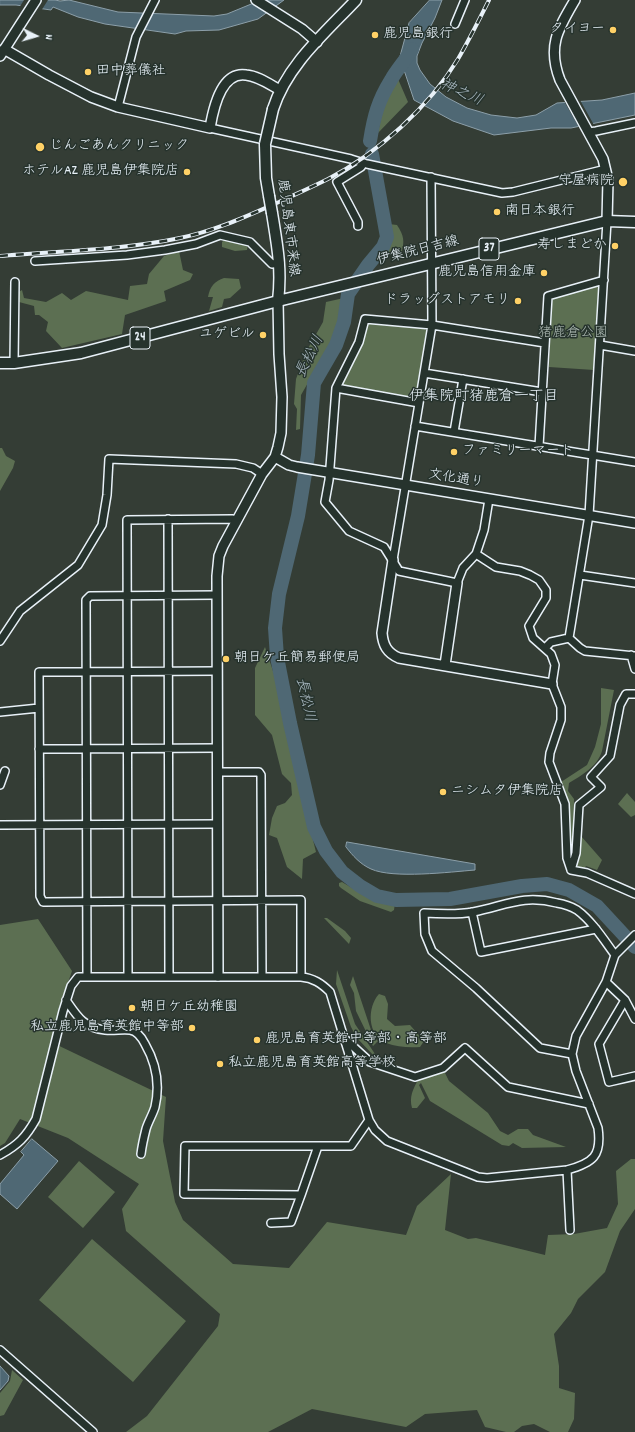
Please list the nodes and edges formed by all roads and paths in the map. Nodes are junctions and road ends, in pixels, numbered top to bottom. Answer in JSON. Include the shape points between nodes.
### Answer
{"nodes":[{"id":1,"x":36,"y":0,"type":"edge"},
{"id":2,"x":155,"y":0,"type":"edge"},
{"id":3,"x":256,"y":0,"type":"edge"},
{"id":4,"x":356,"y":0,"type":"edge"},
{"id":5,"x":465,"y":0,"type":"edge"},
{"id":6,"x":575,"y":0,"type":"edge"},
{"id":7,"x":455,"y":24,"type":"dead end"},
{"id":8,"x":317,"y":42,"type":"junction"},
{"id":9,"x":2,"y":53,"type":"edge"},
{"id":10,"x":280,"y":90,"type":"junction"},
{"id":11,"x":118,"y":107,"type":"junction"},
{"id":12,"x":635,"y":123,"type":"edge"},
{"id":13,"x":210,"y":128,"type":"junction"},
{"id":14,"x":589,"y":130,"type":"junction"},
{"id":15,"x":366,"y":164,"type":"junction"},
{"id":16,"x":606,"y":169,"type":"junction"},
{"id":17,"x":431,"y":177,"type":"junction"},
{"id":18,"x":607,"y":221,"type":"junction"},
{"id":19,"x":635,"y":222,"type":"edge"},
{"id":20,"x":358,"y":226,"type":"dead end"},
{"id":21,"x":35,"y":261,"type":"dead end"},
{"id":22,"x":280,"y":263,"type":"junction"},
{"id":23,"x":431,"y":263,"type":"junction"},
{"id":24,"x":604,"y":280,"type":"junction"},
{"id":25,"x":15,"y":282,"type":"dead end"},
{"id":26,"x":278,"y":301,"type":"junction"},
{"id":27,"x":432,"y":325,"type":"junction"},
{"id":28,"x":545,"y":344,"type":"junction"},
{"id":29,"x":600,"y":345,"type":"junction"},
{"id":30,"x":635,"y":351,"type":"edge"},
{"id":31,"x":0,"y":363,"type":"edge"},
{"id":32,"x":14,"y":363,"type":"junction"},
{"id":33,"x":424,"y":373,"type":"junction"},
{"id":34,"x":462,"y":379,"type":"junction"},
{"id":35,"x":336,"y":388,"type":"junction"},
{"id":36,"x":542,"y":392,"type":"junction"},
{"id":37,"x":419,"y":403,"type":"junction"},
{"id":38,"x":415,"y":426,"type":"junction"},
{"id":39,"x":454,"y":432,"type":"junction"},
{"id":40,"x":539,"y":446,"type":"junction"},
{"id":41,"x":594,"y":455,"type":"junction"},
{"id":42,"x":275,"y":457,"type":"junction"},
{"id":43,"x":635,"y":462,"type":"edge"},
{"id":44,"x":328,"y":472,"type":"junction"},
{"id":45,"x":262,"y":474,"type":"junction"},
{"id":46,"x":406,"y":486,"type":"junction"},
{"id":47,"x":489,"y":499,"type":"junction"},
{"id":48,"x":589,"y":515,"type":"junction"},
{"id":49,"x":168,"y":519,"type":"junction"},
{"id":50,"x":236,"y":520,"type":"junction"},
{"id":51,"x":635,"y":523,"type":"edge"},
{"id":52,"x":476,"y":554,"type":"junction"},
{"id":53,"x":393,"y":560,"type":"junction"},
{"id":54,"x":580,"y":574,"type":"junction"},
{"id":55,"x":458,"y":583,"type":"junction"},
{"id":56,"x":635,"y":584,"type":"edge"},
{"id":57,"x":217,"y":595,"type":"junction"},
{"id":58,"x":127,"y":596,"type":"junction"},
{"id":59,"x":167,"y":596,"type":"junction"},
{"id":60,"x":569,"y":638,"type":"junction"},
{"id":61,"x":0,"y":641,"type":"edge"},
{"id":62,"x":545,"y":648,"type":"junction"},
{"id":63,"x":633,"y":655,"type":"edge"},
{"id":64,"x":444,"y":666,"type":"junction"},
{"id":65,"x":635,"y":669,"type":"edge"},
{"id":66,"x":168,"y":671,"type":"junction"},
{"id":67,"x":217,"y":671,"type":"junction"},
{"id":68,"x":86,"y":672,"type":"junction"},
{"id":69,"x":127,"y":672,"type":"junction"},
{"id":70,"x":552,"y":684,"type":"junction"},
{"id":71,"x":635,"y":694,"type":"edge"},
{"id":72,"x":39,"y":708,"type":"junction"},
{"id":73,"x":0,"y":712,"type":"edge"},
{"id":74,"x":128,"y":748,"type":"junction"},
{"id":75,"x":168,"y":748,"type":"junction"},
{"id":76,"x":217,"y":748,"type":"junction"},
{"id":77,"x":39,"y":749,"type":"junction"},
{"id":78,"x":86,"y":749,"type":"junction"},
{"id":79,"x":5,"y":771,"type":"dead end"},
{"id":80,"x":218,"y":772,"type":"junction"},
{"id":81,"x":0,"y":786,"type":"edge"},
{"id":82,"x":40,"y":824,"type":"junction"},
{"id":83,"x":86,"y":824,"type":"junction"},
{"id":84,"x":128,"y":824,"type":"junction"},
{"id":85,"x":168,"y":824,"type":"junction"},
{"id":86,"x":218,"y":824,"type":"junction"},
{"id":87,"x":0,"y":825,"type":"edge"},
{"id":88,"x":571,"y":870,"type":"junction"},
{"id":89,"x":635,"y":894,"type":"edge"},
{"id":90,"x":218,"y":900,"type":"junction"},
{"id":91,"x":128,"y":901,"type":"junction"},
{"id":92,"x":168,"y":901,"type":"junction"},
{"id":93,"x":261,"y":901,"type":"junction"},
{"id":94,"x":87,"y":902,"type":"junction"},
{"id":95,"x":472,"y":912,"type":"junction"},
{"id":96,"x":596,"y":929,"type":"junction"},
{"id":97,"x":635,"y":935,"type":"edge"},
{"id":98,"x":616,"y":953,"type":"junction"},
{"id":99,"x":128,"y":976,"type":"junction"},
{"id":100,"x":169,"y":976,"type":"junction"},
{"id":101,"x":218,"y":976,"type":"junction"},
{"id":102,"x":262,"y":976,"type":"junction"},
{"id":103,"x":87,"y":977,"type":"junction"},
{"id":104,"x":301,"y":977,"type":"junction"},
{"id":105,"x":606,"y":982,"type":"junction"},
{"id":106,"x":66,"y":1000,"type":"junction"},
{"id":107,"x":624,"y":1000,"type":"junction"},
{"id":108,"x":635,"y":1019,"type":"edge"},
{"id":109,"x":345,"y":1038,"type":"junction"},
{"id":110,"x":572,"y":1054,"type":"junction"},
{"id":111,"x":635,"y":1076,"type":"edge"},
{"id":112,"x":589,"y":1104,"type":"junction"},
{"id":113,"x":369,"y":1120,"type":"junction"},
{"id":114,"x":318,"y":1146,"type":"junction"},
{"id":115,"x":140,"y":1154,"type":"dead end"},
{"id":116,"x":0,"y":1155,"type":"edge"},
{"id":117,"x":568,"y":1170,"type":"junction"},
{"id":118,"x":301,"y":1195,"type":"junction"},
{"id":119,"x":271,"y":1223,"type":"dead end"},
{"id":120,"x":570,"y":1230,"type":"dead end"},
{"id":121,"x":0,"y":1350,"type":"edge"},
{"id":122,"x":93,"y":1432,"type":"edge"}],
"edges":[{"from":1,"to":9,"type":"street"},
{"from":2,"to":11,"type":"street","via":[[138,34]]},
{"from":3,"to":8,"type":"street","via":[[302,29]]},
{"from":4,"to":8,"type":"main road","name":"鹿児島東市来線"},
{"from":5,"to":7,"type":"street"},
{"from":6,"to":14,"type":"street","via":[[556,34],[554,57],[556,69]]},
{"from":8,"to":10,"type":"main road","name":"鹿児島東市来線","via":[[294,68]]},
{"from":9,"to":11,"type":"street","via":[[91,97]]},
{"from":10,"to":13,"type":"street","via":[[248,75],[234,76],[222,88]]},
{"from":10,"to":22,"type":"main road","name":"鹿児島東市来線","bridge":true,"via":[[265,144],[265,172]]},
{"from":11,"to":13,"type":"street"},
{"from":12,"to":14,"type":"street","via":[[596,131]]},
{"from":13,"to":15,"type":"street"},
{"from":14,"to":16,"type":"street"},
{"from":15,"to":17,"type":"street"},
{"from":15,"to":20,"type":"street","via":[[337,182]]},
{"from":16,"to":17,"type":"street","via":[[502,193]]},
{"from":16,"to":18,"type":"street"},
{"from":17,"to":23,"type":"street"},
{"from":18,"to":19,"type":"main road","name":"伊集院日吉線","number":"37"},
{"from":18,"to":23,"type":"main road","name":"伊集院日吉線","number":"37"},
{"from":18,"to":24,"type":"street"},
{"from":21,"to":22,"type":"street","via":[[165,250],[196,244],[220,235],[250,242],[272,264]]},
{"from":22,"to":26,"type":"main road","name":"鹿児島東市来線"},
{"from":23,"to":26,"type":"main road","name":"伊集院日吉線","number":"37"},
{"from":23,"to":27,"type":"street"},
{"from":24,"to":28,"type":"street","via":[[548,296]]},
{"from":24,"to":29,"type":"street"},
{"from":25,"to":32,"type":"street"},
{"from":26,"to":32,"type":"main road","number":"24","via":[[81,353]]},
{"from":26,"to":42,"type":"street","via":[[282,397],[281,433]]},
{"from":27,"to":28,"type":"street"},
{"from":27,"to":33,"type":"street"},
{"from":27,"to":35,"type":"street","via":[[365,320],[359,342]]},
{"from":28,"to":36,"type":"street"},
{"from":29,"to":30,"type":"street"},
{"from":29,"to":41,"type":"street"},
{"from":31,"to":32,"type":"main road","number":"24"},
{"from":33,"to":34,"type":"street"},
{"from":33,"to":37,"type":"street"},
{"from":34,"to":36,"type":"street"},
{"from":34,"to":39,"type":"street"},
{"from":35,"to":37,"type":"street"},
{"from":35,"to":44,"type":"street"},
{"from":36,"to":40,"type":"street"},
{"from":37,"to":38,"type":"street"},
{"from":38,"to":39,"type":"street"},
{"from":38,"to":46,"type":"street"},
{"from":39,"to":40,"type":"street"},
{"from":40,"to":41,"type":"street"},
{"from":41,"to":43,"type":"street"},
{"from":41,"to":48,"type":"street"},
{"from":42,"to":44,"type":"street","name":"文化通り","via":[[297,467]]},
{"from":42,"to":45,"type":"street"},
{"from":44,"to":46,"type":"street","name":"文化通り"},
{"from":44,"to":53,"type":"street","via":[[325,502],[349,530],[384,547]]},
{"from":45,"to":50,"type":"street"},
{"from":45,"to":61,"type":"street","via":[[253,468],[236,464],[109,459],[102,524],[78,565],[20,611]]},
{"from":46,"to":47,"type":"street","name":"文化通り"},
{"from":46,"to":53,"type":"street"},
{"from":47,"to":48,"type":"street","name":"文化通り"},
{"from":47,"to":52,"type":"street","via":[[484,530]]},
{"from":48,"to":51,"type":"street","name":"文化通り"},
{"from":48,"to":54,"type":"street"},
{"from":49,"to":50,"type":"street"},
{"from":49,"to":58,"type":"street","via":[[127,520]]},
{"from":49,"to":59,"type":"street"},
{"from":50,"to":57,"type":"street","via":[[220,556]]},
{"from":52,"to":55,"type":"street","via":[[463,568]]},
{"from":52,"to":62,"type":"street","via":[[496,567],[526,573],[544,586],[546,598],[529,626],[533,638]]},
{"from":53,"to":55,"type":"street","via":[[399,571]]},
{"from":53,"to":64,"type":"street","via":[[382,633],[383,642],[388,651],[399,658]]},
{"from":54,"to":56,"type":"street"},
{"from":54,"to":60,"type":"street"},
{"from":55,"to":64,"type":"street"},
{"from":57,"to":59,"type":"street"},
{"from":57,"to":67,"type":"street"},
{"from":58,"to":59,"type":"street"},
{"from":58,"to":68,"type":"street","via":[[90,596],[86,600]]},
{"from":58,"to":69,"type":"street"},
{"from":59,"to":66,"type":"street"},
{"from":60,"to":62,"type":"street","via":[[551,642]]},
{"from":60,"to":63,"type":"street","via":[[585,651]]},
{"from":62,"to":70,"type":"street","via":[[555,665]]},
{"from":63,"to":65,"type":"street"},
{"from":64,"to":70,"type":"street"},
{"from":66,"to":67,"type":"street"},
{"from":66,"to":69,"type":"street"},
{"from":66,"to":75,"type":"street"},
{"from":67,"to":76,"type":"street"},
{"from":68,"to":69,"type":"street"},
{"from":68,"to":72,"type":"street","via":[[39,672]]},
{"from":68,"to":78,"type":"street"},
{"from":69,"to":74,"type":"street"},
{"from":70,"to":88,"type":"street","via":[[561,708],[562,720],[550,752],[549,762],[565,804],[567,858]]},
{"from":71,"to":88,"type":"street","via":[[626,694],[622,699],[610,756],[591,777],[601,787],[579,805],[576,852]]},
{"from":72,"to":73,"type":"street"},
{"from":72,"to":77,"type":"street"},
{"from":74,"to":75,"type":"street"},
{"from":74,"to":78,"type":"street"},
{"from":74,"to":84,"type":"street"},
{"from":75,"to":76,"type":"street"},
{"from":75,"to":85,"type":"street"},
{"from":76,"to":80,"type":"street"},
{"from":77,"to":78,"type":"street"},
{"from":77,"to":82,"type":"street"},
{"from":78,"to":83,"type":"street"},
{"from":79,"to":81,"type":"street"},
{"from":80,"to":86,"type":"street"},
{"from":80,"to":93,"type":"street","via":[[261,774]]},
{"from":82,"to":83,"type":"street"},
{"from":82,"to":87,"type":"street"},
{"from":82,"to":94,"type":"street","via":[[40,896],[43,902]]},
{"from":83,"to":84,"type":"street"},
{"from":83,"to":94,"type":"street"},
{"from":84,"to":85,"type":"street"},
{"from":84,"to":91,"type":"street"},
{"from":85,"to":86,"type":"street"},
{"from":85,"to":92,"type":"street"},
{"from":86,"to":90,"type":"street"},
{"from":88,"to":89,"type":"street","via":[[586,873]]},
{"from":90,"to":92,"type":"street"},
{"from":90,"to":93,"type":"street"},
{"from":90,"to":101,"type":"street"},
{"from":91,"to":92,"type":"street"},
{"from":91,"to":94,"type":"street"},
{"from":91,"to":99,"type":"street"},
{"from":92,"to":100,"type":"street"},
{"from":93,"to":102,"type":"street"},
{"from":93,"to":104,"type":"street","via":[[301,900]]},
{"from":94,"to":103,"type":"street"},
{"from":95,"to":96,"type":"street","via":[[505,903],[547,900],[577,910]]},
{"from":95,"to":96,"type":"street","via":[[481,952]]},
{"from":95,"to":110,"type":"street","via":[[424,913],[426,934],[432,951],[540,1048]]},
{"from":96,"to":98,"type":"street"},
{"from":97,"to":98,"type":"street"},
{"from":98,"to":105,"type":"street"},
{"from":99,"to":100,"type":"street"},
{"from":99,"to":103,"type":"street"},
{"from":100,"to":101,"type":"street"},
{"from":101,"to":102,"type":"street"},
{"from":102,"to":104,"type":"street"},
{"from":103,"to":106,"type":"street","via":[[78,977],[71,986]]},
{"from":104,"to":109,"type":"street","via":[[315,980],[330,992]]},
{"from":105,"to":107,"type":"street"},
{"from":105,"to":110,"type":"street","via":[[576,1036]]},
{"from":106,"to":115,"type":"street","via":[[81,1021],[92,1028],[131,1030],[144,1041],[154,1064],[157,1093]]},
{"from":106,"to":116,"type":"street","via":[[36,1119],[22,1141]]},
{"from":107,"to":108,"type":"street"},
{"from":107,"to":111,"type":"street","via":[[599,1044],[609,1082]]},
{"from":109,"to":112,"type":"street","via":[[370,1062],[415,1077],[443,1068],[465,1048],[508,1087]]},
{"from":109,"to":113,"type":"street"},
{"from":110,"to":112,"type":"street"},
{"from":112,"to":117,"type":"street","via":[[598,1128],[597,1153],[591,1161]]},
{"from":113,"to":114,"type":"street","via":[[351,1146]]},
{"from":113,"to":117,"type":"street","via":[[387,1141],[478,1177]]},
{"from":114,"to":118,"type":"street"},
{"from":114,"to":118,"type":"street","via":[[185,1146],[184,1194]]},
{"from":117,"to":120,"type":"street"},
{"from":118,"to":119,"type":"street","via":[[291,1222]]},
{"from":121,"to":122,"type":"street"}]}
